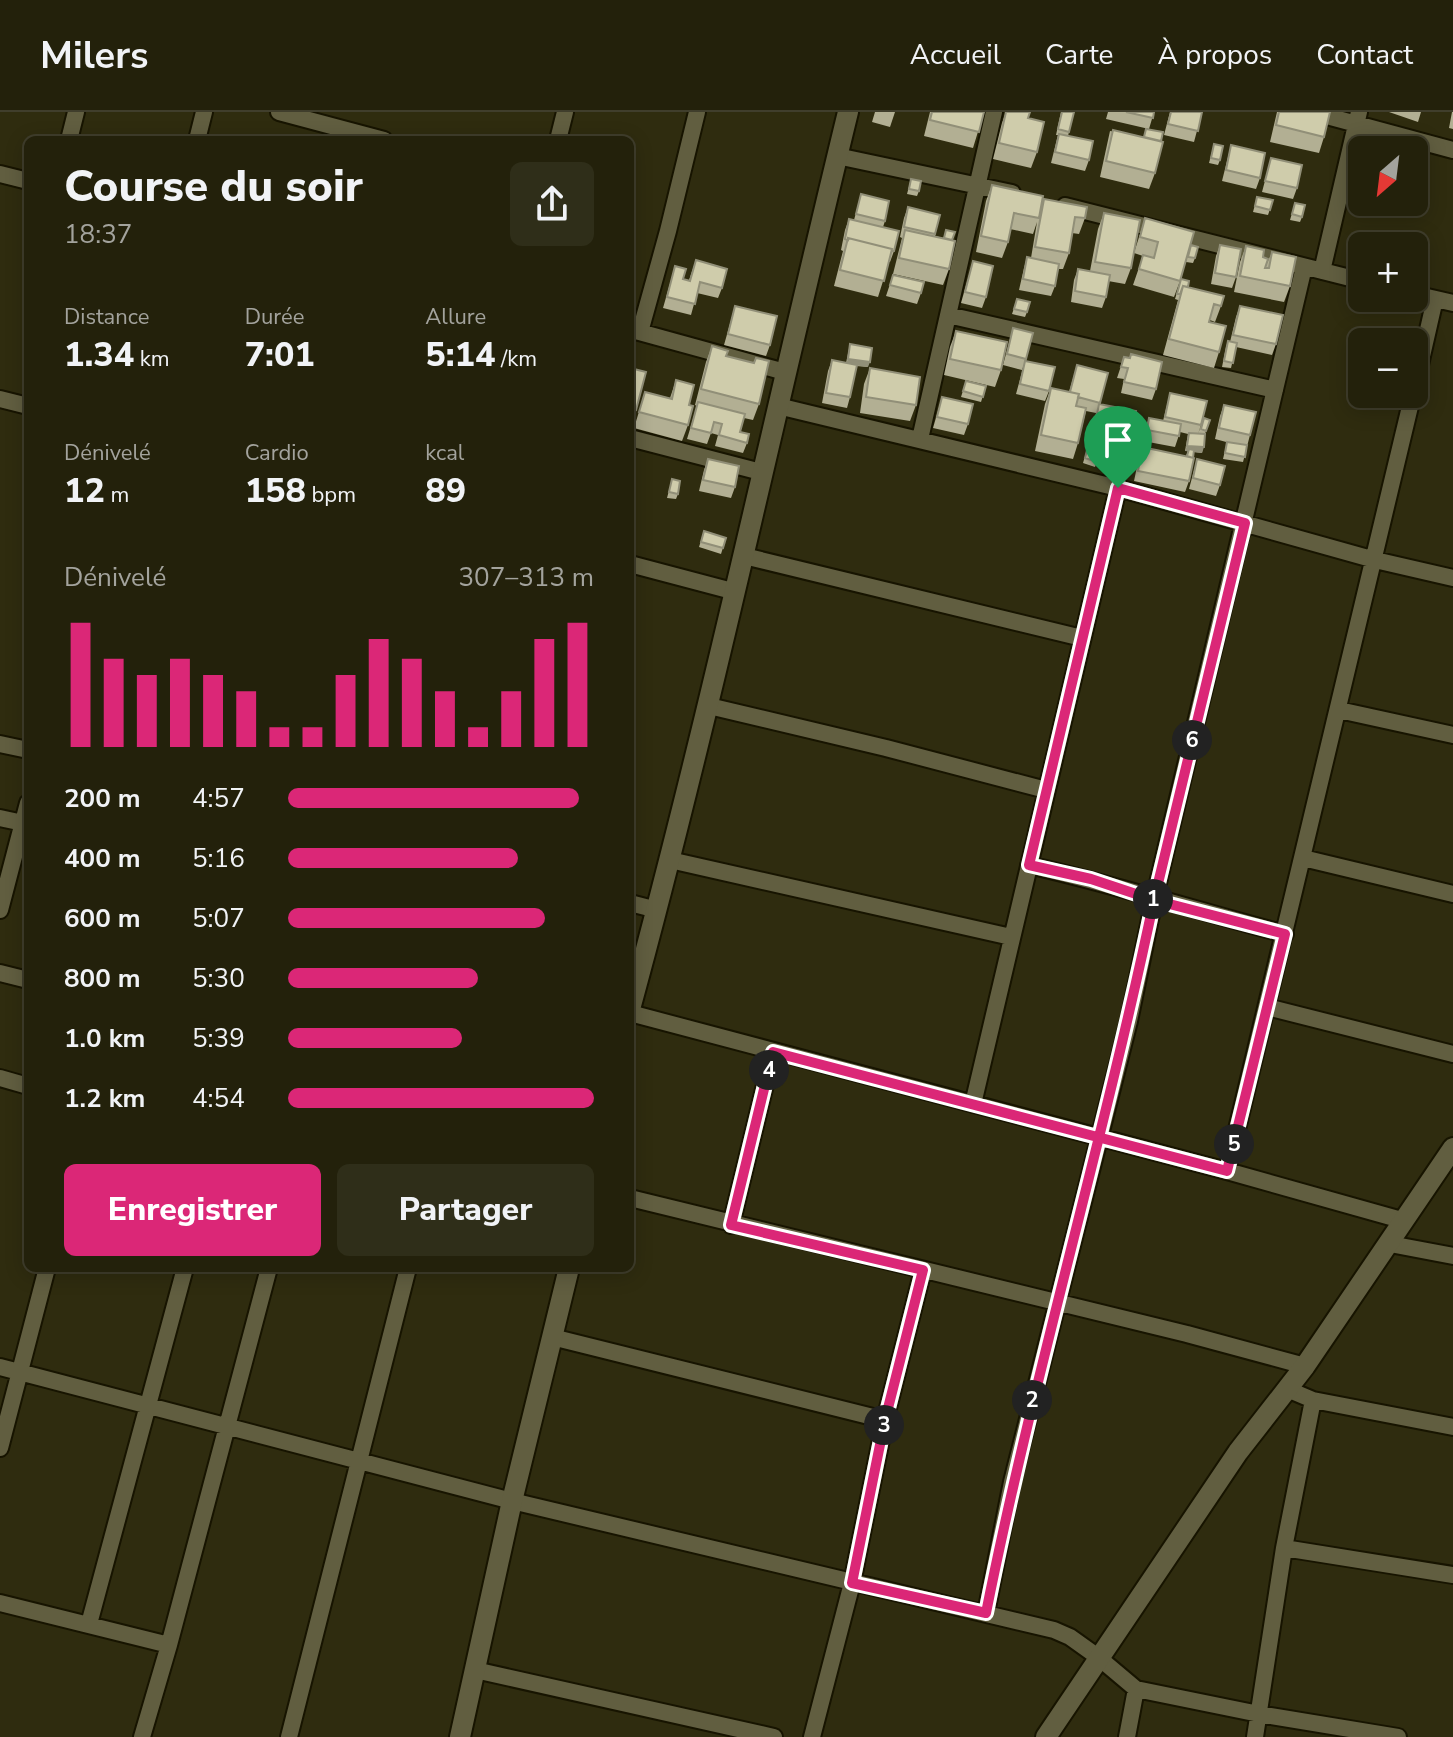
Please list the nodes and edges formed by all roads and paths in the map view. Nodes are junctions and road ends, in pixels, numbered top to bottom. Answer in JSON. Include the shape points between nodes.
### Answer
{"nodes":[{"id":1,"x":76,"y":112,"type":"edge"},
{"id":2,"x":204,"y":112,"type":"edge"},
{"id":3,"x":279,"y":112,"type":"edge"},
{"id":4,"x":565,"y":112,"type":"edge"},
{"id":5,"x":697,"y":112,"type":"edge"},
{"id":6,"x":848,"y":112,"type":"edge"},
{"id":7,"x":994,"y":112,"type":"edge"},
{"id":8,"x":1312,"y":112,"type":"edge"},
{"id":9,"x":1358,"y":118,"type":"edge"},
{"id":10,"x":342,"y":135,"type":"edge"},
{"id":11,"x":70,"y":136,"type":"edge"},
{"id":12,"x":198,"y":136,"type":"edge"},
{"id":13,"x":559,"y":136,"type":"edge"},
{"id":14,"x":1453,"y":150,"type":"edge"},
{"id":15,"x":837,"y":156,"type":"junction"},
{"id":16,"x":0,"y":174,"type":"edge"},
{"id":17,"x":24,"y":180,"type":"edge"},
{"id":18,"x":976,"y":185,"type":"junction"},
{"id":19,"x":1304,"y":267,"type":"junction"},
{"id":20,"x":1322,"y":271,"type":"junction"},
{"id":21,"x":1348,"y":278,"type":"edge"},
{"id":22,"x":1428,"y":297,"type":"edge"},
{"id":23,"x":1435,"y":299,"type":"junction"},
{"id":24,"x":1453,"y":303,"type":"edge"},
{"id":25,"x":948,"y":315,"type":"junction"},
{"id":26,"x":1428,"y":330,"type":"edge"},
{"id":27,"x":635,"y":331,"type":"edge"},
{"id":28,"x":785,"y":372,"type":"junction"},
{"id":29,"x":1275,"y":390,"type":"junction"},
{"id":30,"x":0,"y":399,"type":"edge"},
{"id":31,"x":24,"y":405,"type":"edge"},
{"id":32,"x":778,"y":406,"type":"junction"},
{"id":33,"x":1410,"y":408,"type":"edge"},
{"id":34,"x":634,"y":439,"type":"edge"},
{"id":35,"x":920,"y":439,"type":"junction"},
{"id":36,"x":761,"y":472,"type":"junction"},
{"id":37,"x":1118,"y":488,"type":"junction"},
{"id":38,"x":1245,"y":523,"type":"junction"},
{"id":39,"x":744,"y":556,"type":"junction"},
{"id":40,"x":1375,"y":560,"type":"junction"},
{"id":41,"x":634,"y":565,"type":"edge"},
{"id":42,"x":1453,"y":578,"type":"edge"},
{"id":43,"x":736,"y":592,"type":"junction"},
{"id":44,"x":1082,"y":638,"type":"junction"},
{"id":45,"x":709,"y":706,"type":"junction"},
{"id":46,"x":1339,"y":710,"type":"junction"},
{"id":47,"x":1453,"y":735,"type":"edge"},
{"id":48,"x":0,"y":744,"type":"edge"},
{"id":49,"x":24,"y":749,"type":"edge"},
{"id":50,"x":1046,"y":790,"type":"junction"},
{"id":51,"x":0,"y":818,"type":"edge"},
{"id":52,"x":24,"y":819,"type":"edge"},
{"id":53,"x":23,"y":823,"type":"junction"},
{"id":54,"x":1303,"y":858,"type":"junction"},
{"id":55,"x":670,"y":860,"type":"junction"},
{"id":56,"x":1029,"y":865,"type":"junction"},
{"id":57,"x":1453,"y":894,"type":"edge"},
{"id":58,"x":1154,"y":900,"type":"junction"},
{"id":59,"x":634,"y":904,"type":"edge"},
{"id":60,"x":0,"y":910,"type":"edge"},
{"id":61,"x":657,"y":910,"type":"junction"},
{"id":62,"x":1285,"y":934,"type":"junction"},
{"id":63,"x":1011,"y":937,"type":"junction"},
{"id":64,"x":0,"y":973,"type":"edge"},
{"id":65,"x":24,"y":979,"type":"edge"},
{"id":66,"x":634,"y":996,"type":"edge"},
{"id":67,"x":1267,"y":1007,"type":"junction"},
{"id":68,"x":634,"y":1012,"type":"edge"},
{"id":69,"x":773,"y":1052,"type":"junction"},
{"id":70,"x":1453,"y":1054,"type":"edge"},
{"id":71,"x":0,"y":1078,"type":"edge"},
{"id":72,"x":24,"y":1085,"type":"edge"},
{"id":73,"x":973,"y":1104,"type":"junction"},
{"id":74,"x":1099,"y":1138,"type":"junction"},
{"id":75,"x":1453,"y":1148,"type":"edge"},
{"id":76,"x":1227,"y":1171,"type":"junction"},
{"id":77,"x":634,"y":1199,"type":"edge"},
{"id":78,"x":1405,"y":1221,"type":"junction"},
{"id":79,"x":731,"y":1225,"type":"junction"},
{"id":80,"x":1390,"y":1244,"type":"junction"},
{"id":81,"x":1453,"y":1256,"type":"edge"},
{"id":82,"x":923,"y":1270,"type":"junction"},
{"id":83,"x":46,"y":1272,"type":"edge"},
{"id":84,"x":184,"y":1272,"type":"edge"},
{"id":85,"x":268,"y":1272,"type":"edge"},
{"id":86,"x":407,"y":1272,"type":"edge"},
{"id":87,"x":568,"y":1272,"type":"edge"},
{"id":88,"x":1057,"y":1302,"type":"junction"},
{"id":89,"x":552,"y":1337,"type":"junction"},
{"id":90,"x":1305,"y":1366,"type":"junction"},
{"id":91,"x":0,"y":1367,"type":"edge"},
{"id":92,"x":20,"y":1372,"type":"junction"},
{"id":93,"x":1287,"y":1389,"type":"junction"},
{"id":94,"x":1313,"y":1400,"type":"junction"},
{"id":95,"x":150,"y":1405,"type":"junction"},
{"id":96,"x":885,"y":1420,"type":"junction"},
{"id":97,"x":228,"y":1427,"type":"junction"},
{"id":98,"x":1453,"y":1427,"type":"edge"},
{"id":99,"x":0,"y":1448,"type":"edge"},
{"id":100,"x":358,"y":1462,"type":"junction"},
{"id":101,"x":512,"y":1501,"type":"junction"},
{"id":102,"x":1284,"y":1548,"type":"junction"},
{"id":103,"x":1453,"y":1575,"type":"edge"},
{"id":104,"x":852,"y":1583,"type":"junction"},
{"id":105,"x":0,"y":1603,"type":"edge"},
{"id":106,"x":986,"y":1613,"type":"junction"},
{"id":107,"x":89,"y":1624,"type":"junction"},
{"id":108,"x":169,"y":1645,"type":"junction"},
{"id":109,"x":1098,"y":1657,"type":"junction"},
{"id":110,"x":475,"y":1670,"type":"junction"},
{"id":111,"x":1136,"y":1689,"type":"junction"},
{"id":112,"x":1259,"y":1714,"type":"junction"},
{"id":113,"x":142,"y":1737,"type":"edge"},
{"id":114,"x":289,"y":1737,"type":"edge"},
{"id":115,"x":460,"y":1737,"type":"edge"},
{"id":116,"x":774,"y":1737,"type":"edge"},
{"id":117,"x":812,"y":1737,"type":"edge"},
{"id":118,"x":1046,"y":1737,"type":"edge"},
{"id":119,"x":1127,"y":1737,"type":"edge"},
{"id":120,"x":1255,"y":1737,"type":"edge"},
{"id":121,"x":1398,"y":1737,"type":"edge"}],
"edges":[{"from":1,"to":11,"type":"street"},
{"from":2,"to":12,"type":"street"},
{"from":3,"to":10,"type":"street"},
{"from":4,"to":13,"type":"street"},
{"from":5,"to":27,"type":"street","via":[[668,231]]},
{"from":6,"to":15,"type":"street"},
{"from":7,"to":18,"type":"street"},
{"from":8,"to":9,"type":"street"},
{"from":9,"to":14,"type":"street"},
{"from":9,"to":20,"type":"street"},
{"from":15,"to":18,"type":"street"},
{"from":15,"to":28,"type":"street"},
{"from":16,"to":17,"type":"street"},
{"from":18,"to":19,"type":"street"},
{"from":18,"to":25,"type":"street"},
{"from":19,"to":20,"type":"street"},
{"from":19,"to":29,"type":"street"},
{"from":20,"to":21,"type":"street"},
{"from":22,"to":23,"type":"street"},
{"from":23,"to":24,"type":"street"},
{"from":23,"to":26,"type":"street"},
{"from":25,"to":29,"type":"street"},
{"from":25,"to":35,"type":"street"},
{"from":27,"to":28,"type":"street"},
{"from":28,"to":32,"type":"street"},
{"from":29,"to":38,"type":"street"},
{"from":30,"to":31,"type":"street"},
{"from":32,"to":35,"type":"street"},
{"from":32,"to":36,"type":"street"},
{"from":33,"to":40,"type":"street"},
{"from":34,"to":36,"type":"street"},
{"from":35,"to":37,"type":"street"},
{"from":36,"to":39,"type":"street"},
{"from":37,"to":38,"type":"street"},
{"from":37,"to":44,"type":"street"},
{"from":38,"to":40,"type":"street"},
{"from":38,"to":58,"type":"street"},
{"from":39,"to":43,"type":"street"},
{"from":39,"to":44,"type":"street"},
{"from":40,"to":42,"type":"street"},
{"from":40,"to":46,"type":"street"},
{"from":41,"to":43,"type":"street"},
{"from":43,"to":45,"type":"street"},
{"from":44,"to":50,"type":"street"},
{"from":45,"to":50,"type":"street"},
{"from":45,"to":55,"type":"street"},
{"from":46,"to":47,"type":"street"},
{"from":46,"to":54,"type":"street"},
{"from":48,"to":49,"type":"street"},
{"from":50,"to":56,"type":"street"},
{"from":51,"to":53,"type":"street"},
{"from":52,"to":53,"type":"street"},
{"from":53,"to":60,"type":"street"},
{"from":54,"to":57,"type":"street"},
{"from":54,"to":62,"type":"street"},
{"from":55,"to":61,"type":"street"},
{"from":55,"to":63,"type":"street"},
{"from":56,"to":58,"type":"street"},
{"from":56,"to":63,"type":"street"},
{"from":58,"to":62,"type":"street"},
{"from":58,"to":74,"type":"street"},
{"from":59,"to":61,"type":"street"},
{"from":61,"to":66,"type":"street"},
{"from":62,"to":67,"type":"street"},
{"from":63,"to":73,"type":"street"},
{"from":64,"to":65,"type":"street"},
{"from":67,"to":70,"type":"street"},
{"from":67,"to":76,"type":"street"},
{"from":68,"to":69,"type":"street"},
{"from":69,"to":73,"type":"street"},
{"from":69,"to":79,"type":"street"},
{"from":71,"to":72,"type":"street"},
{"from":73,"to":74,"type":"street"},
{"from":74,"to":76,"type":"street"},
{"from":74,"to":88,"type":"street"},
{"from":75,"to":78,"type":"street"},
{"from":76,"to":78,"type":"street"},
{"from":77,"to":79,"type":"street"},
{"from":78,"to":80,"type":"street"},
{"from":79,"to":82,"type":"street"},
{"from":80,"to":81,"type":"street"},
{"from":80,"to":90,"type":"street"},
{"from":82,"to":88,"type":"street"},
{"from":82,"to":96,"type":"street"},
{"from":83,"to":92,"type":"street"},
{"from":84,"to":95,"type":"street"},
{"from":85,"to":97,"type":"street"},
{"from":86,"to":100,"type":"street"},
{"from":87,"to":89,"type":"street"},
{"from":88,"to":90,"type":"street"},
{"from":88,"to":106,"type":"street"},
{"from":89,"to":96,"type":"street"},
{"from":89,"to":101,"type":"street"},
{"from":90,"to":93,"type":"street"},
{"from":91,"to":92,"type":"street"},
{"from":92,"to":95,"type":"street"},
{"from":92,"to":99,"type":"street"},
{"from":93,"to":94,"type":"street"},
{"from":93,"to":109,"type":"street"},
{"from":94,"to":98,"type":"street"},
{"from":94,"to":102,"type":"street"},
{"from":95,"to":97,"type":"street"},
{"from":95,"to":107,"type":"street"},
{"from":96,"to":104,"type":"street"},
{"from":97,"to":100,"type":"street"},
{"from":97,"to":108,"type":"street"},
{"from":100,"to":101,"type":"street"},
{"from":100,"to":114,"type":"street"},
{"from":101,"to":104,"type":"street"},
{"from":101,"to":110,"type":"street"},
{"from":102,"to":103,"type":"street"},
{"from":102,"to":112,"type":"street"},
{"from":104,"to":106,"type":"street"},
{"from":104,"to":117,"type":"street"},
{"from":105,"to":107,"type":"street"},
{"from":106,"to":109,"type":"street","via":[[1054,1630]]},
{"from":107,"to":108,"type":"street"},
{"from":108,"to":113,"type":"street"},
{"from":109,"to":111,"type":"street"},
{"from":109,"to":118,"type":"street"},
{"from":110,"to":115,"type":"street"},
{"from":110,"to":116,"type":"street"},
{"from":111,"to":112,"type":"street"},
{"from":111,"to":119,"type":"street"},
{"from":112,"to":120,"type":"street"},
{"from":112,"to":121,"type":"street"}]}
